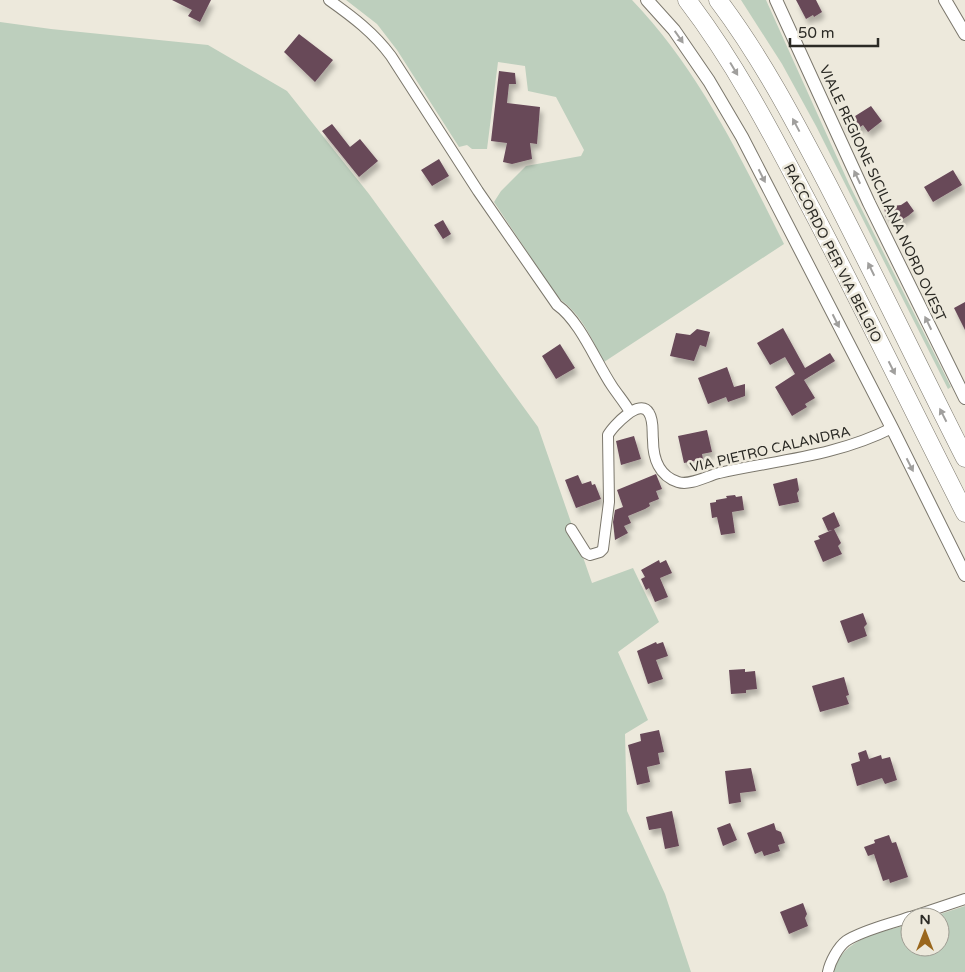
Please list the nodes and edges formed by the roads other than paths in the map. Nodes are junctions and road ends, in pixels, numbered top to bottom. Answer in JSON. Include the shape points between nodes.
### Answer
{"nodes":[{"id":1,"x":329,"y":0,"type":"edge"},
{"id":2,"x":647,"y":0,"type":"edge"},
{"id":3,"x":687,"y":0,"type":"edge"},
{"id":4,"x":718,"y":0,"type":"edge"},
{"id":5,"x":776,"y":0,"type":"edge"},
{"id":6,"x":946,"y":0,"type":"edge"},
{"id":7,"x":965,"y":34,"type":"edge"},
{"id":8,"x":965,"y":398,"type":"edge"},
{"id":9,"x":630,"y":412,"type":"junction"},
{"id":10,"x":892,"y":428,"type":"junction"},
{"id":11,"x":965,"y":458,"type":"edge"},
{"id":12,"x":942,"y":467,"type":"junction"},
{"id":13,"x":965,"y":513,"type":"edge"},
{"id":14,"x":965,"y":521,"type":"edge"},
{"id":15,"x":571,"y":529,"type":"dead end"},
{"id":16,"x":965,"y":575,"type":"edge"},
{"id":17,"x":965,"y":899,"type":"edge"},
{"id":18,"x":941,"y":907,"type":"edge"},
{"id":19,"x":900,"y":920,"type":"edge"},
{"id":20,"x":828,"y":972,"type":"edge"}],
"edges":[{"from":1,"to":9,"type":"street","via":[[379,39],[478,191],[557,305],[570,317]]},
{"from":2,"to":10,"type":"street","one_way":true,"via":[[674,30],[742,137]]},
{"from":3,"to":12,"type":"highway","name":"RACCORDO PER VIA BELGIO","one_way":true,"via":[[725,54],[764,120]]},
{"from":11,"to":4,"type":"highway","name":"RACCORDO PER VIA BELGIO","one_way":true,"via":[[808,147],[767,73]]},
{"from":8,"to":5,"type":"street","name":"VIALE REGIONE SICILIANA NORD OVEST","one_way":true,"via":[[869,203]]},
{"from":6,"to":7,"type":"street"},
{"from":9,"to":10,"type":"street","name":"VIA PIETRO CALANDRA","via":[[641,409],[649,412],[657,463],[667,477],[680,483],[836,450]]},
{"from":9,"to":15,"type":"street","via":[[608,435],[609,502],[603,549],[590,555],[586,553]]},
{"from":10,"to":16,"type":"street","one_way":true},
{"from":12,"to":13,"type":"highway","name":"RACCORDO PER VIA BELGIO"},
{"from":12,"to":14,"type":"highway"},
{"from":17,"to":18,"type":"street"},
{"from":19,"to":20,"type":"street","via":[[845,942]]}]}
